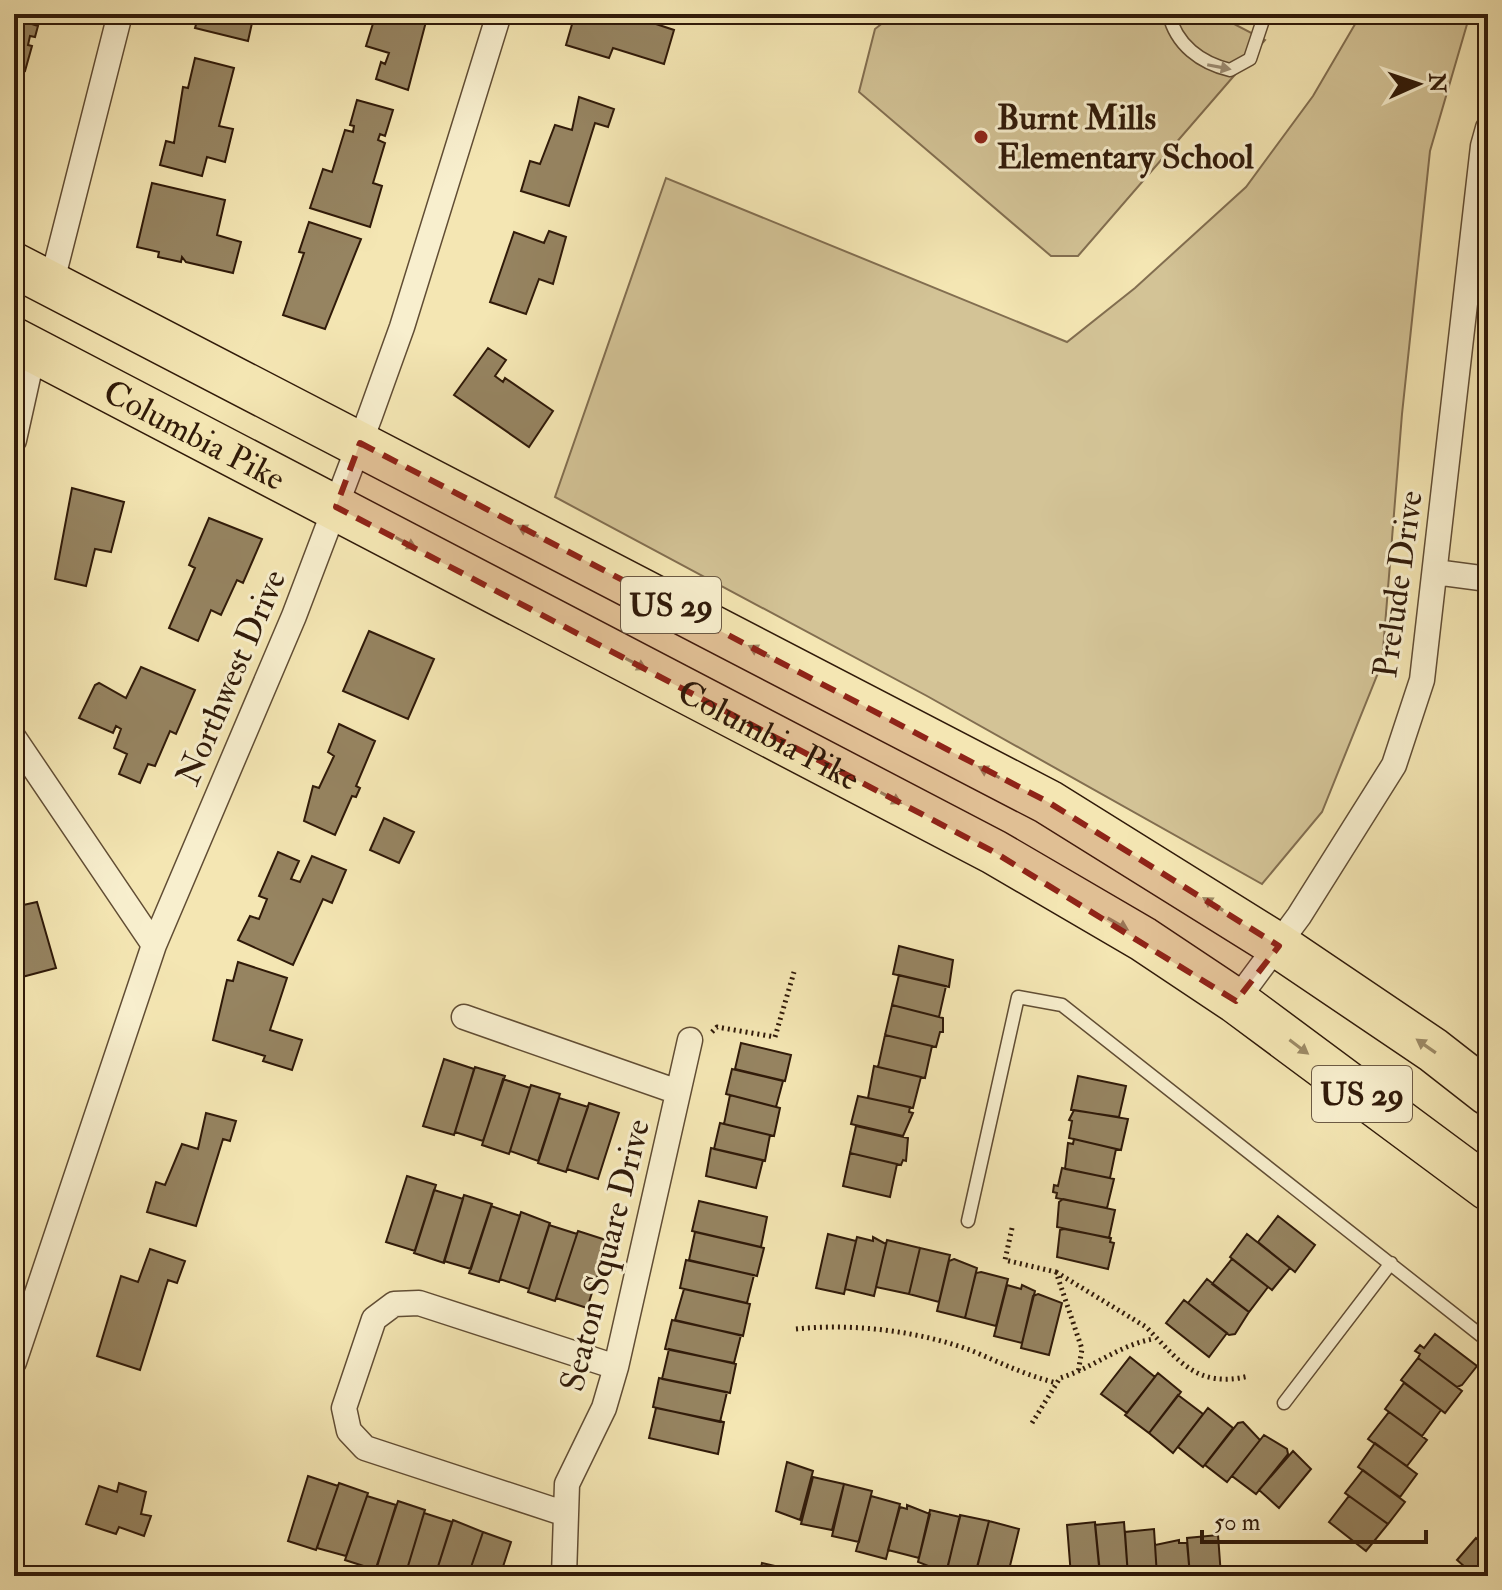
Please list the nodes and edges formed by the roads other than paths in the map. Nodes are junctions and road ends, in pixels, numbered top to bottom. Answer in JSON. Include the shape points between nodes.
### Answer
{"nodes":[{"id":1,"x":120,"y":14,"type":"edge"},
{"id":2,"x":499,"y":14,"type":"edge"},
{"id":3,"x":1169,"y":14,"type":"edge"},
{"id":4,"x":1265,"y":14,"type":"edge"},
{"id":5,"x":1488,"y":128,"type":"edge"},
{"id":6,"x":32,"y":275,"type":"edge"},
{"id":7,"x":24,"y":345,"type":"edge"},
{"id":8,"x":14,"y":440,"type":"edge"},
{"id":9,"x":360,"y":443,"type":"junction"},
{"id":10,"x":336,"y":507,"type":"junction"},
{"id":11,"x":1435,"y":572,"type":"junction"},
{"id":12,"x":1488,"y":579,"type":"edge"},
{"id":13,"x":14,"y":738,"type":"edge"},
{"id":14,"x":154,"y":945,"type":"junction"},
{"id":15,"x":1279,"y":946,"type":"junction"},
{"id":16,"x":1236,"y":1001,"type":"junction"},
{"id":17,"x":464,"y":1017,"type":"dead end"},
{"id":18,"x":700,"y":1041,"type":"road end"},
{"id":19,"x":678,"y":1092,"type":"junction"},
{"id":20,"x":1488,"y":1093,"type":"edge"},
{"id":21,"x":1488,"y":1188,"type":"edge"},
{"id":22,"x":968,"y":1221,"type":"dead end"},
{"id":23,"x":1391,"y":1263,"type":"junction"},
{"id":24,"x":1488,"y":1341,"type":"edge"},
{"id":25,"x":14,"y":1362,"type":"edge"},
{"id":26,"x":616,"y":1367,"type":"junction"},
{"id":27,"x":1284,"y":1403,"type":"dead end"},
{"id":28,"x":566,"y":1514,"type":"junction"},
{"id":29,"x":564,"y":1576,"type":"edge"}],
"edges":[{"from":1,"to":6,"type":"street"},
{"from":2,"to":9,"type":"street","name":"Northwest Drive","via":[[402,327]]},
{"from":3,"to":4,"type":"lane","one_way":true,"via":[[1173,32],[1206,64],[1230,70],[1250,59]]},
{"from":5,"to":11,"type":"street","name":"Prelude Drive"},
{"from":6,"to":9,"type":"highway","name":"Columbia Pike","number":"US 29"},
{"from":7,"to":8,"type":"street"},
{"from":7,"to":10,"type":"highway","name":"Columbia Pike","number":"US 29"},
{"from":9,"to":10,"type":"street","name":"Northwest Drive"},
{"from":15,"to":9,"type":"highway","name":"Columbia Pike","number":"US 29","one_way":true,"via":[[1048,802]]},
{"from":10,"to":14,"type":"street","name":"Northwest Drive"},
{"from":10,"to":16,"type":"highway","name":"Columbia Pike","number":"US 29","one_way":true,"via":[[994,852],[1143,939]]},
{"from":11,"to":12,"type":"street"},
{"from":11,"to":15,"type":"street","name":"Prelude Drive","via":[[1422,680],[1394,765]]},
{"from":13,"to":14,"type":"street"},
{"from":14,"to":25,"type":"street","name":"Northwest Drive"},
{"from":15,"to":16,"type":"street","name":"Prelude Drive"},
{"from":20,"to":15,"type":"highway","name":"Columbia Pike","number":"US 29","one_way":true},
{"from":16,"to":21,"type":"highway","name":"Columbia Pike","number":"US 29","one_way":true},
{"from":17,"to":19,"type":"street"},
{"from":18,"to":19,"type":"street","name":"Seaton Square Drive"},
{"from":19,"to":26,"type":"street","name":"Seaton Square Drive"},
{"from":22,"to":23,"type":"lane","via":[[1018,997],[1062,1005]]},
{"from":23,"to":24,"type":"lane"},
{"from":23,"to":27,"type":"lane"},
{"from":26,"to":28,"type":"street","name":"Seaton Square Drive","via":[[604,1408],[567,1484]]},
{"from":26,"to":28,"type":"street","via":[[419,1303],[394,1304],[374,1319],[344,1408],[349,1431],[357,1440],[365,1448]]},
{"from":28,"to":29,"type":"street","name":"Seaton Square Drive"}]}
